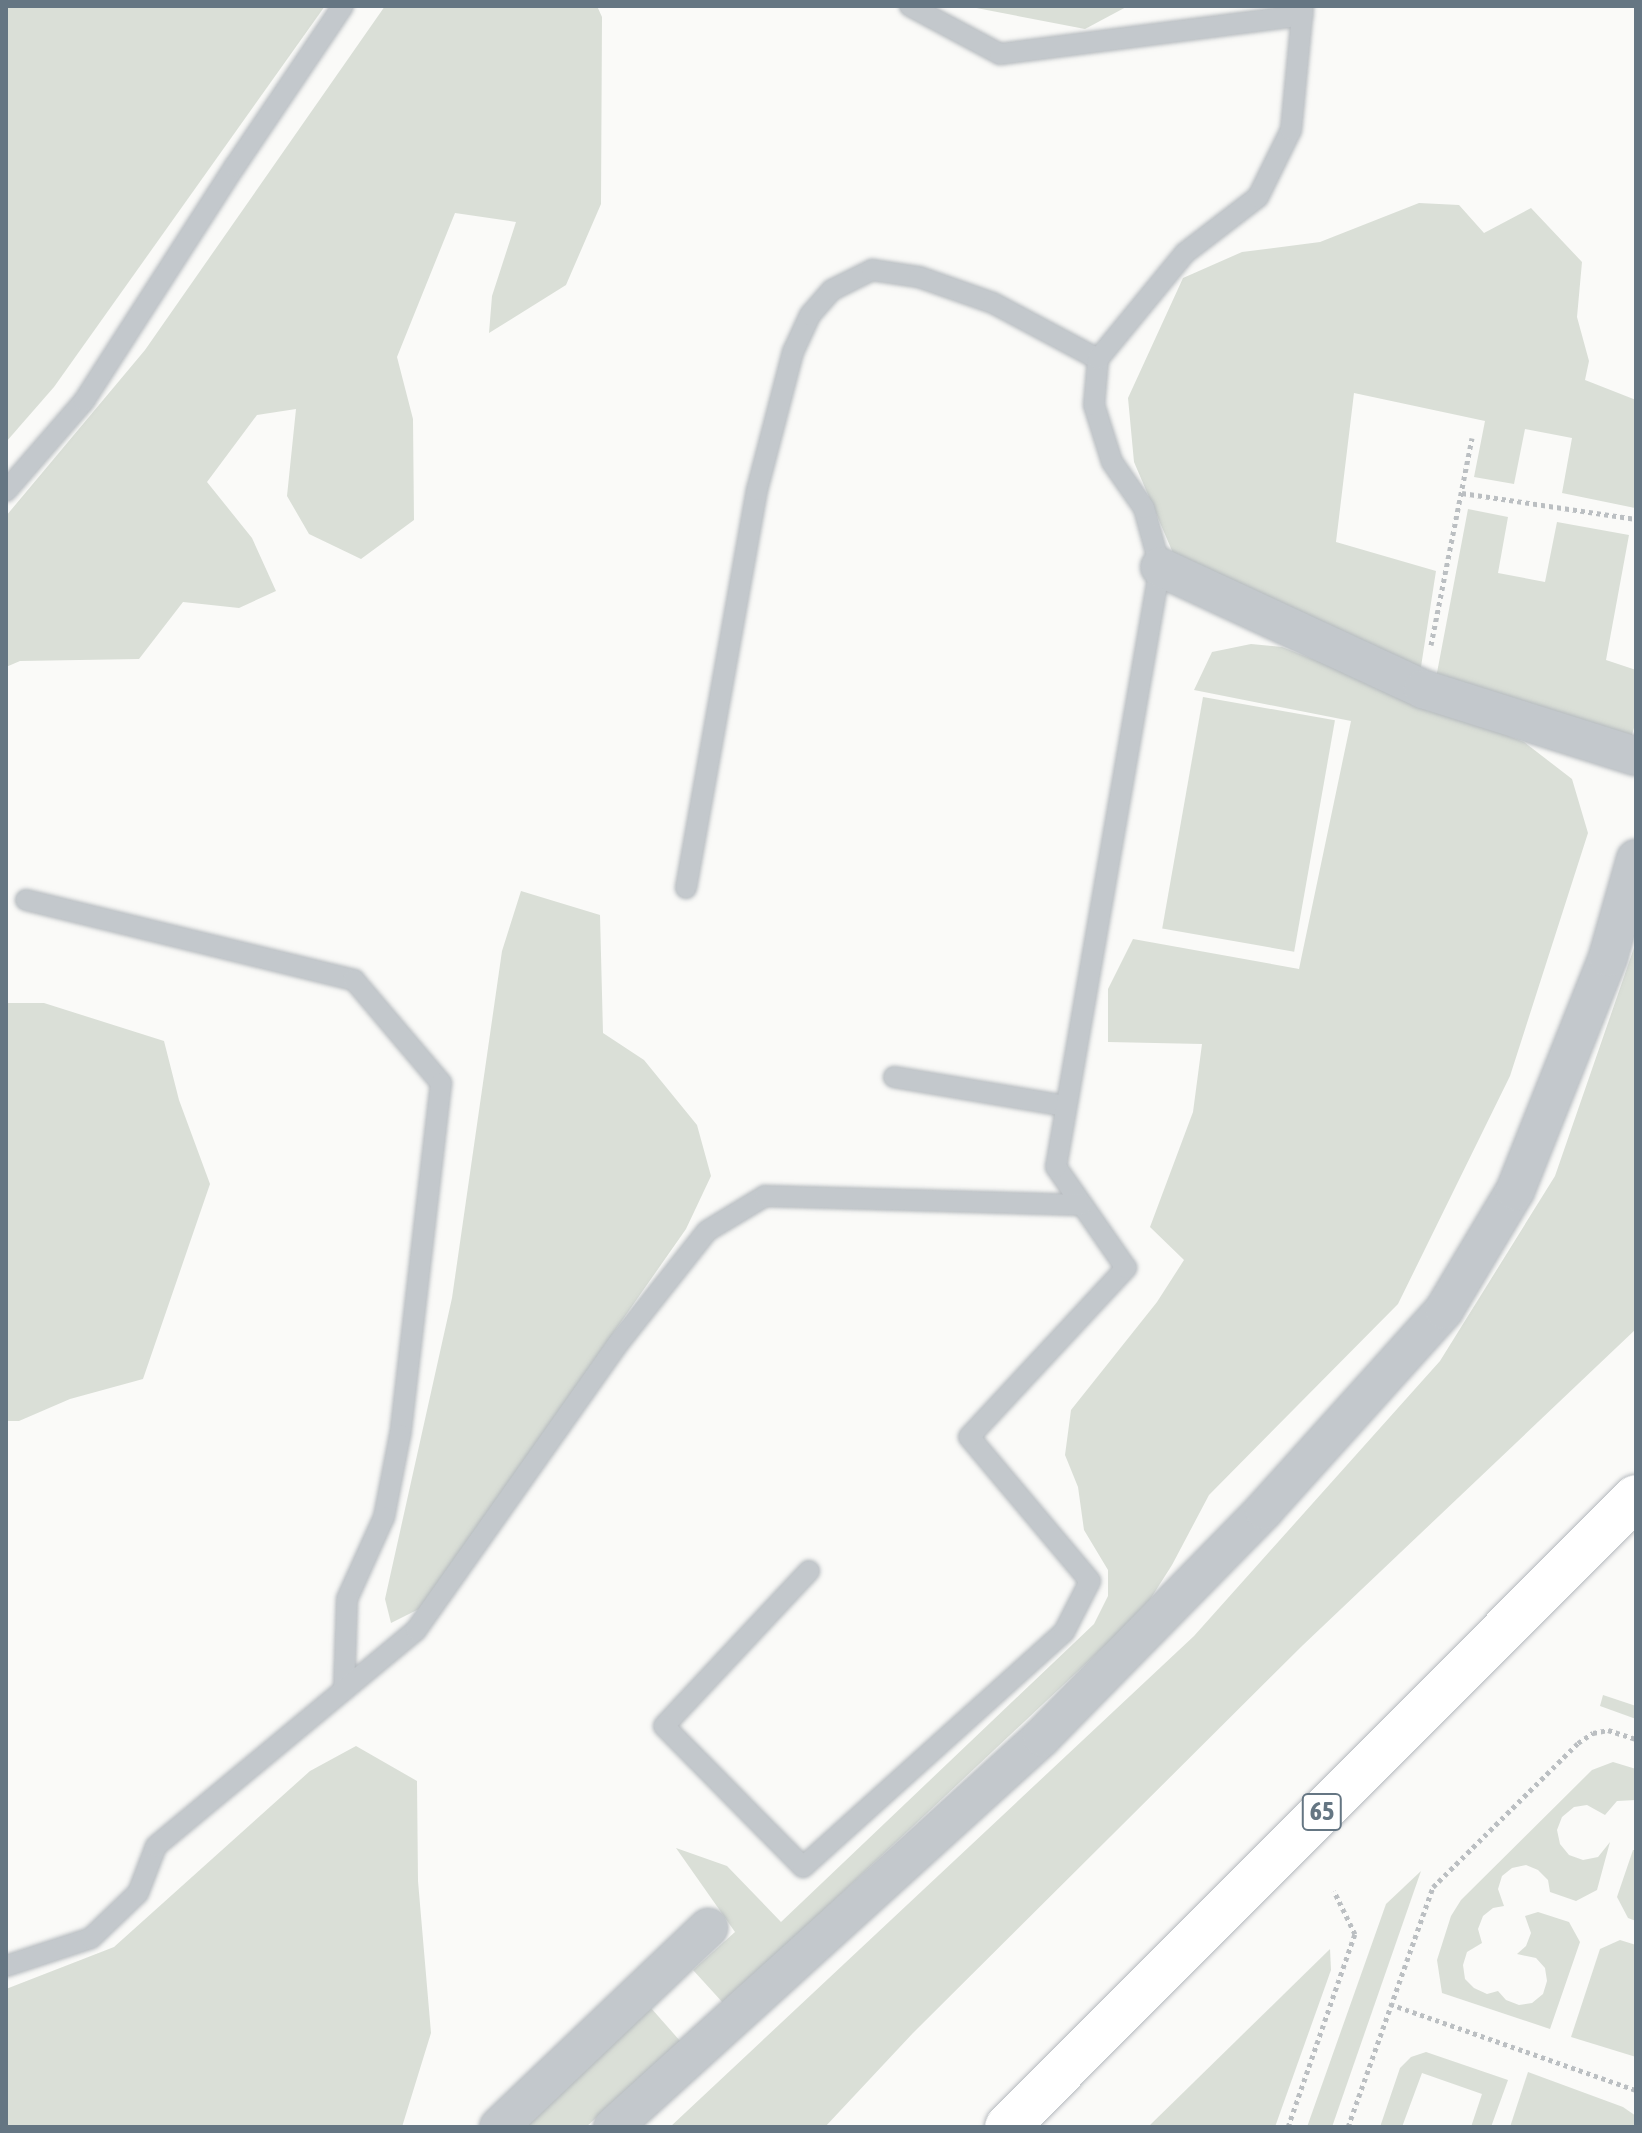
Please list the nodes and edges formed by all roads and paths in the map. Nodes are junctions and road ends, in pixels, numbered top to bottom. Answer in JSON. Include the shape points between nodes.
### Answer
{"nodes":[{"id":1,"x":343,"y":6,"type":"edge"},
{"id":2,"x":910,"y":6,"type":"edge"},
{"id":3,"x":1303,"y":10,"type":"edge"},
{"id":4,"x":1098,"y":359,"type":"junction"},
{"id":5,"x":1472,"y":438,"type":"dead end"},
{"id":6,"x":6,"y":491,"type":"edge"},
{"id":7,"x":1462,"y":493,"type":"junction"},
{"id":8,"x":1636,"y":519,"type":"edge"},
{"id":9,"x":1160,"y":567,"type":"junction"},
{"id":10,"x":1423,"y":689,"type":"junction"},
{"id":11,"x":1636,"y":756,"type":"edge"},
{"id":12,"x":1636,"y":859,"type":"edge"},
{"id":13,"x":686,"y":888,"type":"dead end"},
{"id":14,"x":26,"y":900,"type":"dead end"},
{"id":15,"x":894,"y":1077,"type":"dead end"},
{"id":16,"x":1066,"y":1106,"type":"junction"},
{"id":17,"x":1082,"y":1205,"type":"junction"},
{"id":18,"x":1636,"y":1497,"type":"edge"},
{"id":19,"x":809,"y":1571,"type":"dead end"},
{"id":20,"x":344,"y":1690,"type":"junction"},
{"id":21,"x":1636,"y":1739,"type":"edge"},
{"id":22,"x":1334,"y":1891,"type":"dead end"},
{"id":23,"x":708,"y":1928,"type":"dead end"},
{"id":24,"x":6,"y":1966,"type":"edge"},
{"id":25,"x":1390,"y":2004,"type":"junction"},
{"id":26,"x":1636,"y":2090,"type":"edge"},
{"id":27,"x":499,"y":2127,"type":"edge"},
{"id":28,"x":613,"y":2127,"type":"edge"},
{"id":29,"x":1007,"y":2127,"type":"edge"},
{"id":30,"x":1288,"y":2127,"type":"edge"},
{"id":31,"x":1348,"y":2127,"type":"edge"}],
"edges":[{"from":1,"to":6,"type":"lane","via":[[84,401]]},
{"from":2,"to":3,"type":"lane","via":[[1000,54]]},
{"from":3,"to":4,"type":"lane","via":[[1291,130],[1258,197],[1185,253]]},
{"from":4,"to":9,"type":"lane","via":[[1094,405],[1112,462],[1144,508]]},
{"from":4,"to":13,"type":"lane","via":[[993,303],[919,277],[872,270],[832,290],[810,315],[793,352],[757,490]]},
{"from":5,"to":7,"type":"path"},
{"from":7,"to":8,"type":"path"},
{"from":7,"to":10,"type":"path"},
{"from":9,"to":10,"type":"street"},
{"from":9,"to":16,"type":"lane"},
{"from":10,"to":11,"type":"street"},
{"from":12,"to":28,"type":"street","via":[[1608,957],[1515,1191],[1444,1310],[1264,1510],[1042,1737]]},
{"from":14,"to":20,"type":"lane","via":[[354,980],[441,1083],[400,1435],[384,1517],[347,1599]]},
{"from":15,"to":16,"type":"lane"},
{"from":16,"to":17,"type":"lane","via":[[1056,1167]]},
{"from":17,"to":19,"type":"lane","via":[[1126,1268],[969,1437],[1090,1581],[1064,1632],[803,1867],[664,1726]]},
{"from":17,"to":20,"type":"lane","via":[[765,1196],[707,1231],[617,1345],[416,1630]]},
{"from":18,"to":29,"type":"main road","number":"65"},
{"from":20,"to":24,"type":"lane","via":[[156,1846],[138,1893],[91,1938]]},
{"from":21,"to":25,"type":"path","via":[[1608,1730],[1578,1743],[1433,1887]]},
{"from":22,"to":30,"type":"path","via":[[1355,1934]]},
{"from":23,"to":27,"type":"street"},
{"from":25,"to":26,"type":"path"},
{"from":25,"to":31,"type":"path"}]}
